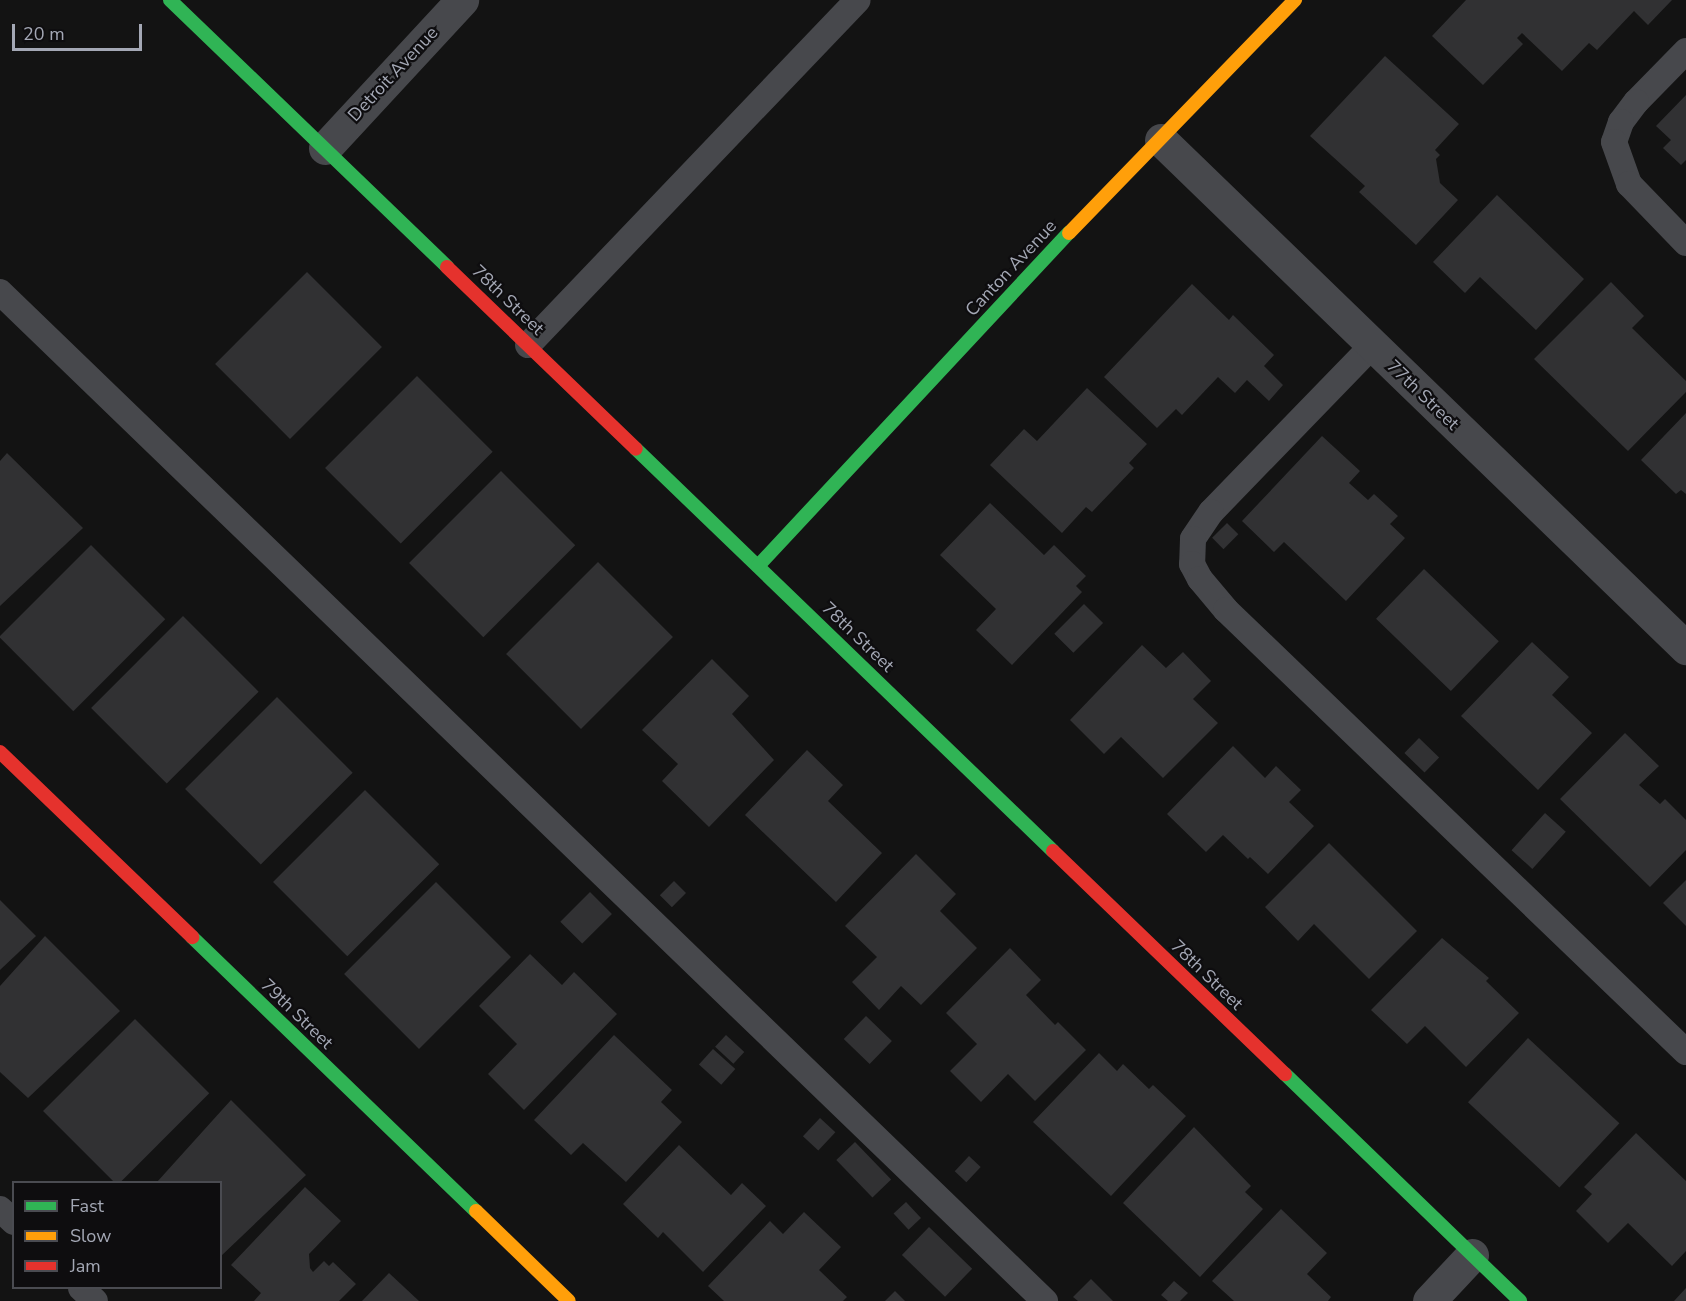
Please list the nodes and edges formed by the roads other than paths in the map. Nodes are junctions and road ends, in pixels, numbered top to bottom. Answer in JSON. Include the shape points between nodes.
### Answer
{"nodes":[{"id":1,"x":170,"y":0,"type":"edge"},
{"id":2,"x":462,"y":0,"type":"edge"},
{"id":3,"x":858,"y":0,"type":"edge"},
{"id":4,"x":1295,"y":0,"type":"edge"},
{"id":5,"x":1686,"y":51,"type":"edge"},
{"id":6,"x":1161,"y":140,"type":"junction"},
{"id":7,"x":325,"y":148,"type":"junction"},
{"id":8,"x":1686,"y":243,"type":"edge"},
{"id":9,"x":0,"y":292,"type":"edge"},
{"id":10,"x":528,"y":345,"type":"junction"},
{"id":11,"x":1372,"y":346,"type":"junction"},
{"id":12,"x":758,"y":566,"type":"junction"},
{"id":13,"x":1686,"y":648,"type":"edge"},
{"id":14,"x":0,"y":752,"type":"edge"},
{"id":15,"x":1686,"y":1052,"type":"edge"},
{"id":16,"x":0,"y":1209,"type":"edge"},
{"id":17,"x":12,"y":1220,"type":"edge"},
{"id":18,"x":1472,"y":1255,"type":"junction"},
{"id":19,"x":83,"y":1289,"type":"edge"},
{"id":20,"x":95,"y":1301,"type":"edge"},
{"id":21,"x":569,"y":1301,"type":"edge"},
{"id":22,"x":1045,"y":1301,"type":"edge"},
{"id":23,"x":1429,"y":1301,"type":"edge"},
{"id":24,"x":1520,"y":1301,"type":"edge"}],
"edges":[{"from":1,"to":7,"type":"street","name":"78th Street"},
{"from":2,"to":7,"type":"street","name":"Detroit Avenue"},
{"from":3,"to":10,"type":"lane"},
{"from":4,"to":6,"type":"street","name":"Canton Avenue"},
{"from":5,"to":8,"type":"lane","via":[[1636,102],[1621,122],[1614,142],[1629,184]]},
{"from":6,"to":11,"type":"street","name":"77th Street"},
{"from":6,"to":12,"type":"street","name":"Canton Avenue","via":[[1042,261]]},
{"from":7,"to":10,"type":"street","name":"78th Street"},
{"from":9,"to":22,"type":"lane"},
{"from":10,"to":12,"type":"street","name":"78th Street"},
{"from":11,"to":13,"type":"street","name":"77th Street"},
{"from":11,"to":15,"type":"lane","via":[[1211,512],[1193,539],[1192,564],[1226,610]]},
{"from":12,"to":18,"type":"street","name":"78th Street"},
{"from":14,"to":21,"type":"street","name":"79th Street"},
{"from":16,"to":17,"type":"lane"},
{"from":18,"to":23,"type":"street"},
{"from":18,"to":24,"type":"street","name":"78th Street"},
{"from":19,"to":20,"type":"lane"}]}
